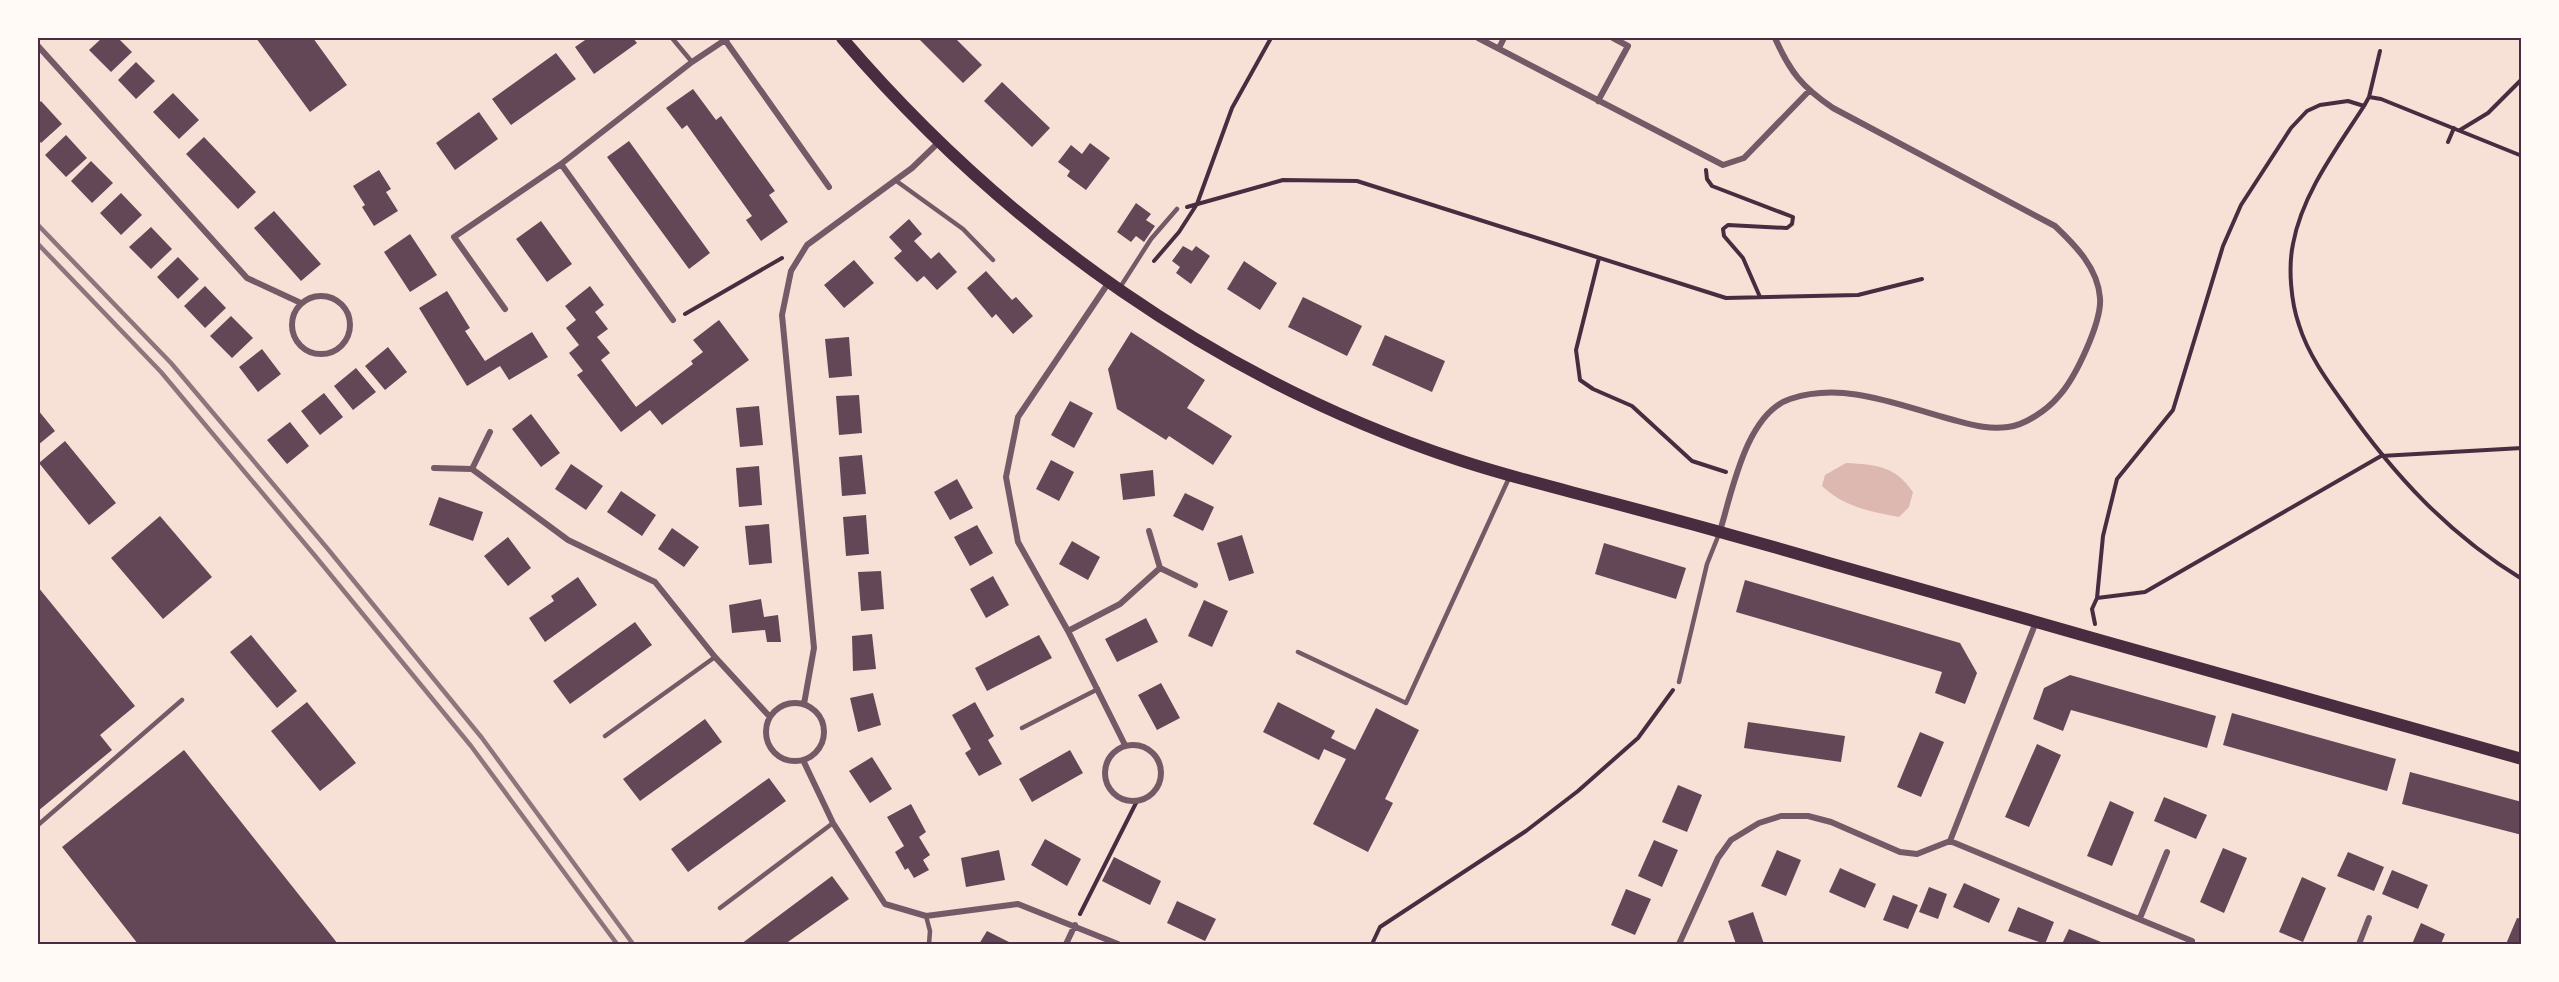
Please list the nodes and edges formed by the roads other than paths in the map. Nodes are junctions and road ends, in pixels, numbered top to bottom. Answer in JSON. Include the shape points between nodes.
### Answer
{"nodes":[{"id":1,"x":672,"y":38,"type":"edge"},
{"id":2,"x":842,"y":38,"type":"edge"},
{"id":3,"x":1478,"y":38,"type":"edge"},
{"id":4,"x":1504,"y":38,"type":"edge"},
{"id":5,"x":1613,"y":38,"type":"edge"},
{"id":6,"x":1775,"y":38,"type":"edge"},
{"id":7,"x":727,"y":39,"type":"edge"},
{"id":8,"x":38,"y":46,"type":"edge"},
{"id":9,"x":1498,"y":48,"type":"junction"},
{"id":10,"x":692,"y":62,"type":"junction"},
{"id":11,"x":1809,"y":91,"type":"junction"},
{"id":12,"x":1598,"y":101,"type":"junction"},
{"id":13,"x":939,"y":142,"type":"junction"},
{"id":14,"x":561,"y":164,"type":"junction"},
{"id":15,"x":895,"y":180,"type":"junction"},
{"id":16,"x":830,"y":187,"type":"dead end"},
{"id":17,"x":1177,"y":209,"type":"road end"},
{"id":18,"x":993,"y":260,"type":"dead end"},
{"id":19,"x":1114,"y":285,"type":"junction"},
{"id":20,"x":301,"y":303,"type":"junction"},
{"id":21,"x":505,"y":309,"type":"dead end"},
{"id":22,"x":673,"y":320,"type":"road end"},
{"id":23,"x":490,"y":432,"type":"dead end"},
{"id":24,"x":434,"y":468,"type":"dead end"},
{"id":25,"x":472,"y":469,"type":"junction"},
{"id":26,"x":1510,"y":475,"type":"junction"},
{"id":27,"x":1149,"y":531,"type":"dead end"},
{"id":28,"x":1720,"y":531,"type":"junction"},
{"id":29,"x":1160,"y":567,"type":"junction"},
{"id":30,"x":1195,"y":585,"type":"dead end"},
{"id":31,"x":2036,"y":622,"type":"junction"},
{"id":32,"x":1068,"y":631,"type":"junction"},
{"id":33,"x":1298,"y":652,"type":"dead end"},
{"id":34,"x":715,"y":657,"type":"junction"},
{"id":35,"x":1679,"y":682,"type":"road end"},
{"id":36,"x":1098,"y":689,"type":"junction"},
{"id":37,"x":182,"y":700,"type":"dead end"},
{"id":38,"x":804,"y":704,"type":"junction"},
{"id":39,"x":770,"y":717,"type":"junction"},
{"id":40,"x":1022,"y":728,"type":"dead end"},
{"id":41,"x":605,"y":736,"type":"dead end"},
{"id":42,"x":1125,"y":745,"type":"junction"},
{"id":43,"x":2522,"y":759,"type":"edge"},
{"id":44,"x":803,"y":760,"type":"junction"},
{"id":45,"x":833,"y":823,"type":"junction"},
{"id":46,"x":38,"y":825,"type":"edge"},
{"id":47,"x":1950,"y":841,"type":"junction"},
{"id":48,"x":2167,"y":852,"type":"dead end"},
{"id":49,"x":720,"y":908,"type":"dead end"},
{"id":50,"x":926,"y":916,"type":"junction"},
{"id":51,"x":2140,"y":918,"type":"junction"},
{"id":52,"x":2369,"y":918,"type":"dead end"},
{"id":53,"x":1075,"y":925,"type":"junction"},
{"id":54,"x":2192,"y":941,"type":"dead end"},
{"id":55,"x":929,"y":945,"type":"edge"},
{"id":56,"x":1066,"y":945,"type":"edge"},
{"id":57,"x":1118,"y":945,"type":"edge"},
{"id":58,"x":1679,"y":945,"type":"edge"},
{"id":59,"x":2359,"y":945,"type":"edge"}],
"edges":[{"from":1,"to":10,"type":"lane"},
{"from":2,"to":13,"type":"main road"},
{"from":3,"to":9,"type":"street"},
{"from":4,"to":9,"type":"street"},
{"from":5,"to":12,"type":"street","via":[[1628,45]]},
{"from":6,"to":11,"type":"street","via":[[1788,67]]},
{"from":7,"to":10,"type":"street"},
{"from":7,"to":16,"type":"street"},
{"from":8,"to":20,"type":"street","via":[[248,278]]},
{"from":9,"to":12,"type":"street"},
{"from":10,"to":14,"type":"street"},
{"from":11,"to":12,"type":"street","via":[[1744,158],[1723,165]]},
{"from":11,"to":28,"type":"street","via":[[1833,108],[2055,226],[2078,248],[2091,269],[2100,297],[2096,330],[2059,396],[2041,412],[2011,427],[1984,428],[1834,390],[1788,399],[1764,418],[1749,442]]},
{"from":13,"to":15,"type":"street"},
{"from":13,"to":19,"type":"main road","via":[[1013,209]]},
{"from":14,"to":21,"type":"street","via":[[454,237]]},
{"from":14,"to":22,"type":"street"},
{"from":15,"to":18,"type":"lane","via":[[963,229]]},
{"from":15,"to":38,"type":"street","via":[[807,245],[791,271],[782,315],[814,648]]},
{"from":17,"to":19,"type":"lane"},
{"from":19,"to":26,"type":"main road","via":[[1184,332],[1289,390],[1428,449]]},
{"from":19,"to":32,"type":"street","via":[[1018,417],[1006,477],[1018,542]]},
{"from":20,"to":20,"type":"street","via":[[318,296],[343,306],[350,324],[345,342],[320,354],[302,347],[292,320]]},
{"from":23,"to":25,"type":"street"},
{"from":24,"to":25,"type":"street"},
{"from":25,"to":34,"type":"street","via":[[568,540],[655,582]]},
{"from":26,"to":28,"type":"main road"},
{"from":26,"to":33,"type":"lane","via":[[1406,703]]},
{"from":27,"to":29,"type":"street"},
{"from":28,"to":31,"type":"main road"},
{"from":28,"to":35,"type":"lane","via":[[1707,564]]},
{"from":29,"to":30,"type":"street"},
{"from":29,"to":32,"type":"street","via":[[1120,604]]},
{"from":31,"to":43,"type":"main road"},
{"from":31,"to":47,"type":"street"},
{"from":32,"to":36,"type":"street"},
{"from":34,"to":39,"type":"street"},
{"from":34,"to":41,"type":"lane"},
{"from":36,"to":40,"type":"lane"},
{"from":36,"to":42,"type":"street"},
{"from":37,"to":46,"type":"lane"},
{"from":38,"to":39,"type":"street","via":[[785,705]]},
{"from":38,"to":44,"type":"street","via":[[819,715],[824,733],[818,750]]},
{"from":39,"to":44,"type":"street","via":[[766,736],[775,754],[783,759]]},
{"from":42,"to":42,"type":"street","via":[[1149,751],[1161,769],[1162,781],[1156,790],[1136,803],[1121,799],[1109,789],[1105,776],[1113,752]]},
{"from":44,"to":45,"type":"street"},
{"from":45,"to":49,"type":"lane"},
{"from":45,"to":50,"type":"street","via":[[885,904]]},
{"from":47,"to":51,"type":"street"},
{"from":47,"to":58,"type":"street","via":[[1917,854],[1900,852],[1808,816],[1781,816],[1759,823],[1731,840],[1718,858]]},
{"from":48,"to":51,"type":"street"},
{"from":50,"to":53,"type":"street","via":[[1018,904]]},
{"from":50,"to":55,"type":"lane"},
{"from":51,"to":54,"type":"street"},
{"from":52,"to":59,"type":"street"},
{"from":53,"to":56,"type":"street"},
{"from":53,"to":57,"type":"street"}]}
